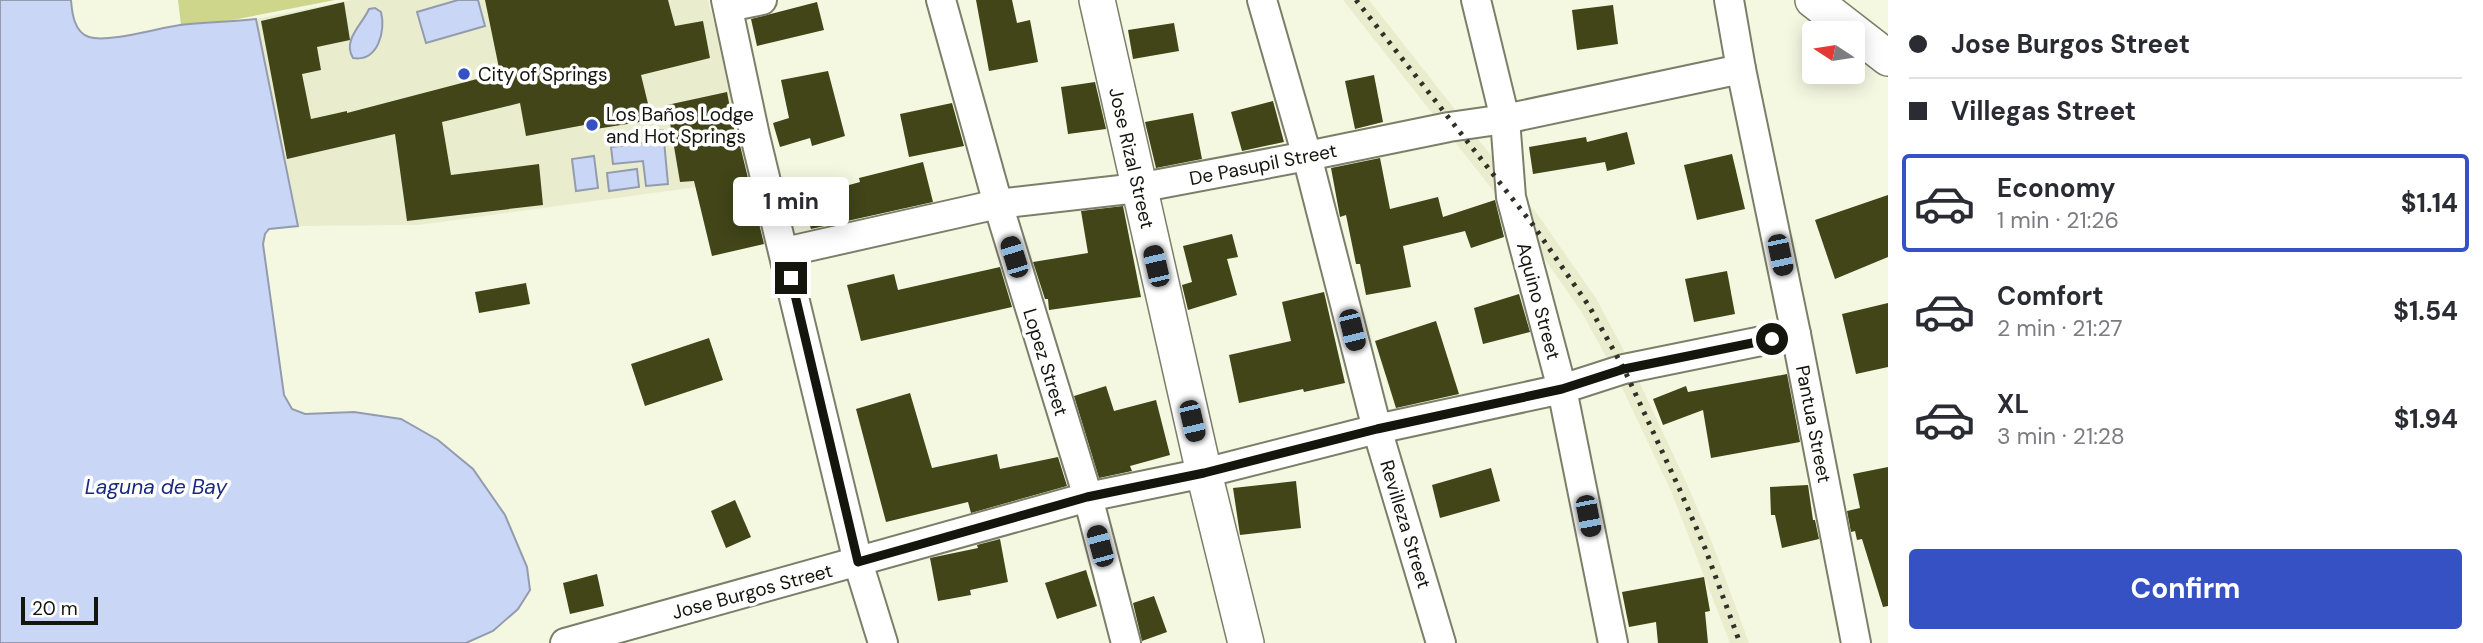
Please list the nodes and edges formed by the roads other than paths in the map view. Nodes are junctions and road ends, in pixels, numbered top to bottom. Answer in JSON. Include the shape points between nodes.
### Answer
{"nodes":[{"id":1,"x":762,"y":0,"type":"edge"},
{"id":2,"x":941,"y":0,"type":"edge"},
{"id":3,"x":1097,"y":0,"type":"edge"},
{"id":4,"x":1262,"y":0,"type":"edge"},
{"id":5,"x":1476,"y":0,"type":"edge"},
{"id":6,"x":1729,"y":0,"type":"edge"},
{"id":7,"x":1813,"y":0,"type":"edge"},
{"id":8,"x":727,"y":4,"type":"edge"},
{"id":9,"x":1888,"y":58,"type":"edge"},
{"id":10,"x":1741,"y":69,"type":"junction"},
{"id":11,"x":1505,"y":119,"type":"junction"},
{"id":12,"x":1307,"y":156,"type":"junction"},
{"id":13,"x":1138,"y":188,"type":"junction"},
{"id":14,"x":998,"y":204,"type":"junction"},
{"id":15,"x":785,"y":252,"type":"junction"},
{"id":16,"x":1796,"y":334,"type":"junction"},
{"id":17,"x":1562,"y":389,"type":"junction"},
{"id":18,"x":1377,"y":429,"type":"junction"},
{"id":19,"x":1204,"y":473,"type":"junction"},
{"id":20,"x":1087,"y":497,"type":"junction"},
{"id":21,"x":858,"y":562,"type":"junction"},
{"id":22,"x":565,"y":643,"type":"edge"},
{"id":23,"x":883,"y":643,"type":"edge"},
{"id":24,"x":1126,"y":643,"type":"edge"},
{"id":25,"x":1246,"y":643,"type":"edge"},
{"id":26,"x":1441,"y":643,"type":"edge"},
{"id":27,"x":1614,"y":643,"type":"edge"},
{"id":28,"x":1856,"y":643,"type":"edge"}],
"edges":[{"from":1,"to":8,"type":"street"},
{"from":2,"to":14,"type":"street","name":"Lopez Street"},
{"from":3,"to":13,"type":"main road","name":"Jose Rizal Street"},
{"from":4,"to":12,"type":"street","name":"Revilleza Street"},
{"from":5,"to":11,"type":"street","name":"Aquino Street"},
{"from":6,"to":10,"type":"street","name":"Pantua Street"},
{"from":7,"to":9,"type":"main road"},
{"from":8,"to":15,"type":"street"},
{"from":10,"to":11,"type":"street","name":"De Pasupil Street"},
{"from":10,"to":16,"type":"street","name":"Pantua Street"},
{"from":11,"to":12,"type":"street","name":"De Pasupil Street"},
{"from":11,"to":17,"type":"street","name":"Aquino Street","via":[[1511,197]]},
{"from":12,"to":13,"type":"street","name":"De Pasupil Street"},
{"from":12,"to":18,"type":"street","name":"Revilleza Street"},
{"from":13,"to":14,"type":"street","name":"De Pasupil Street"},
{"from":13,"to":19,"type":"main road","name":"Jose Rizal Street"},
{"from":14,"to":15,"type":"street","name":"De Pasupil Street"},
{"from":14,"to":20,"type":"street","name":"Lopez Street"},
{"from":15,"to":21,"type":"street"},
{"from":16,"to":17,"type":"street","name":"Jose Burgos Street","via":[[1624,369]]},
{"from":16,"to":28,"type":"street","name":"Pantua Street"},
{"from":17,"to":18,"type":"street","name":"Jose Burgos Street"},
{"from":17,"to":27,"type":"street","name":"Aquino Street"},
{"from":18,"to":19,"type":"street","name":"Jose Burgos Street"},
{"from":18,"to":26,"type":"street","name":"Revilleza Street"},
{"from":19,"to":20,"type":"street","name":"Jose Burgos Street"},
{"from":19,"to":25,"type":"main road","name":"Jose Rizal Street"},
{"from":20,"to":21,"type":"street","name":"Jose Burgos Street"},
{"from":20,"to":24,"type":"street","name":"Lopez Street"},
{"from":21,"to":22,"type":"street","name":"Jose Burgos Street"},
{"from":21,"to":23,"type":"street"}]}
